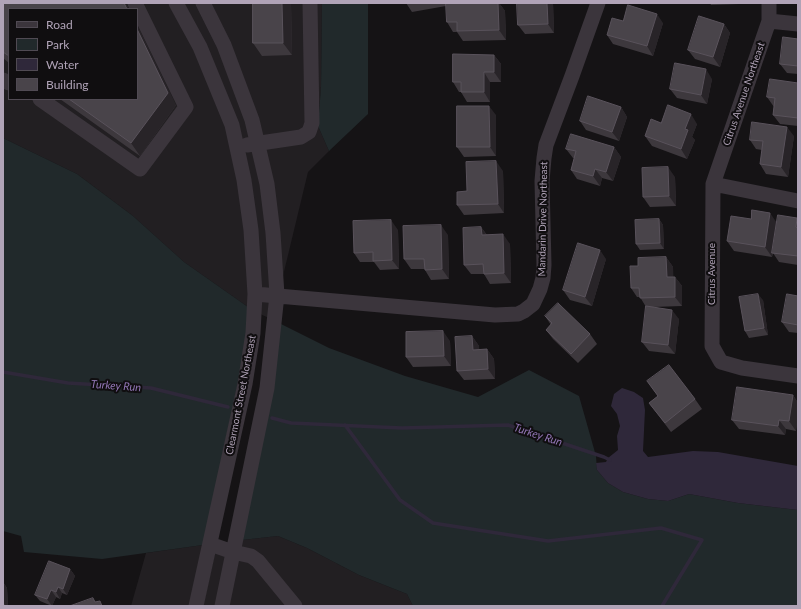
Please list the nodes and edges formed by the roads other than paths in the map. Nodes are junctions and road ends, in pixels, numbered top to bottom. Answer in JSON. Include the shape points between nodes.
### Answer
{"nodes":[{"id":1,"x":136,"y":3,"type":"edge"},
{"id":2,"x":176,"y":3,"type":"edge"},
{"id":3,"x":203,"y":3,"type":"edge"},
{"id":4,"x":310,"y":3,"type":"edge"},
{"id":5,"x":598,"y":3,"type":"edge"},
{"id":6,"x":770,"y":3,"type":"edge"},
{"id":7,"x":769,"y":21,"type":"junction"},
{"id":8,"x":798,"y":24,"type":"edge"},
{"id":9,"x":41,"y":100,"type":"edge"},
{"id":10,"x":258,"y":143,"type":"junction"},
{"id":11,"x":237,"y":146,"type":"junction"},
{"id":12,"x":712,"y":184,"type":"junction"},
{"id":13,"x":798,"y":201,"type":"edge"},
{"id":14,"x":255,"y":294,"type":"junction"},
{"id":15,"x":277,"y":295,"type":"junction"},
{"id":16,"x":798,"y":376,"type":"edge"},
{"id":17,"x":210,"y":544,"type":"junction"},
{"id":18,"x":233,"y":552,"type":"junction"},
{"id":19,"x":196,"y":606,"type":"edge"},
{"id":20,"x":222,"y":606,"type":"edge"},
{"id":21,"x":295,"y":606,"type":"edge"}],
"edges":[{"from":1,"to":9,"type":"street","via":[[186,107],[140,169]]},
{"from":2,"to":11,"type":"street","name":"Clearmont Street Northeast","via":[[200,47],[232,125]]},
{"from":3,"to":10,"type":"street","name":"Clearmont Street Northeast","via":[[226,53],[252,120]]},
{"from":4,"to":10,"type":"street","via":[[312,123],[309,132],[301,136]]},
{"from":5,"to":15,"type":"street","name":"Mandarin Drive Northeast","via":[[546,145],[542,181],[543,278],[538,296],[529,308],[518,314],[495,315]]},
{"from":6,"to":7,"type":"street","name":"Citrus Avenue Northeast"},
{"from":7,"to":8,"type":"street"},
{"from":7,"to":12,"type":"street","name":"Citrus Avenue Northeast"},
{"from":10,"to":11,"type":"street"},
{"from":10,"to":15,"type":"street","name":"Clearmont Street Northeast","via":[[267,184]]},
{"from":11,"to":14,"type":"street","name":"Clearmont Street Northeast","via":[[251,230]]},
{"from":12,"to":13,"type":"street"},
{"from":12,"to":16,"type":"street","name":"Citrus Avenue","via":[[712,346],[721,362],[742,368]]},
{"from":14,"to":15,"type":"street","name":"Mandarin Drive Northeast"},
{"from":14,"to":17,"type":"street","name":"Clearmont Street Northeast","via":[[253,333],[245,384]]},
{"from":15,"to":18,"type":"street","name":"Clearmont Street Northeast","via":[[267,388]]},
{"from":17,"to":18,"type":"street"},
{"from":17,"to":19,"type":"street","name":"Clearmont Street Northeast"},
{"from":18,"to":20,"type":"street","name":"Clearmont Street Northeast"},
{"from":18,"to":21,"type":"street","via":[[251,556],[258,561]]}]}
